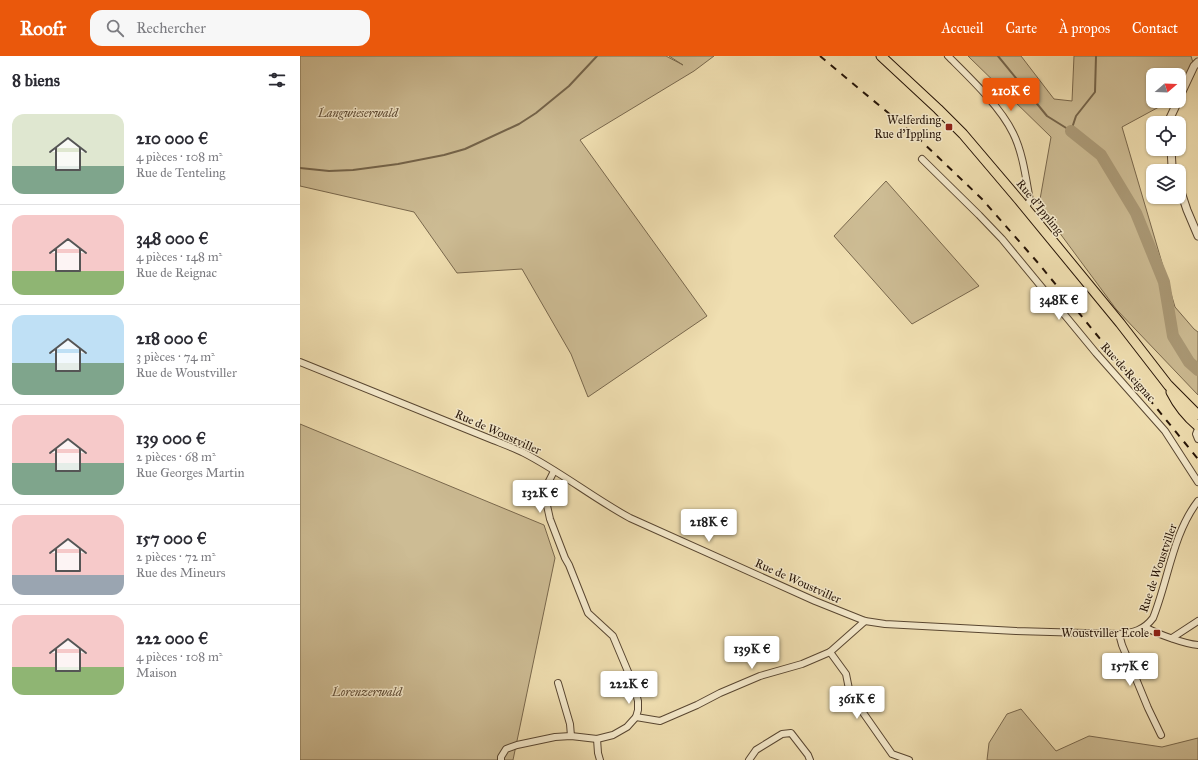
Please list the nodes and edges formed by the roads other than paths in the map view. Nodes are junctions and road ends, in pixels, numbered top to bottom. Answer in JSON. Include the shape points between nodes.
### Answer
{"nodes":[{"id":1,"x":881,"y":56,"type":"edge"},
{"id":2,"x":948,"y":56,"type":"edge"},
{"id":3,"x":1198,"y":62,"type":"edge"},
{"id":4,"x":1186,"y":83,"type":"edge"},
{"id":5,"x":922,"y":159,"type":"dead end"},
{"id":6,"x":1185,"y":204,"type":"edge"},
{"id":7,"x":1025,"y":207,"type":"junction"},
{"id":8,"x":1198,"y":236,"type":"edge"},
{"id":9,"x":300,"y":362,"type":"edge"},
{"id":10,"x":1168,"y":385,"type":"junction"},
{"id":11,"x":1198,"y":415,"type":"edge"},
{"id":12,"x":1198,"y":426,"type":"edge"},
{"id":13,"x":1198,"y":429,"type":"edge"},
{"id":14,"x":1198,"y":440,"type":"edge"},
{"id":15,"x":554,"y":471,"type":"junction"},
{"id":16,"x":1198,"y":482,"type":"edge"},
{"id":17,"x":1198,"y":501,"type":"edge"},
{"id":18,"x":1198,"y":620,"type":"edge"},
{"id":19,"x":865,"y":621,"type":"junction"},
{"id":20,"x":1145,"y":627,"type":"junction"},
{"id":21,"x":1119,"y":634,"type":"junction"},
{"id":22,"x":1172,"y":638,"type":"junction"},
{"id":23,"x":1198,"y":645,"type":"edge"},
{"id":24,"x":830,"y":652,"type":"junction"},
{"id":25,"x":558,"y":683,"type":"dead end"},
{"id":26,"x":636,"y":717,"type":"junction"},
{"id":27,"x":1161,"y":735,"type":"dead end"},
{"id":28,"x":571,"y":736,"type":"junction"},
{"id":29,"x":597,"y":739,"type":"junction"},
{"id":30,"x":501,"y":760,"type":"edge"},
{"id":31,"x":600,"y":760,"type":"edge"},
{"id":32,"x":749,"y":760,"type":"edge"},
{"id":33,"x":810,"y":760,"type":"edge"},
{"id":34,"x":909,"y":760,"type":"edge"}],
"edges":[{"from":1,"to":7,"type":"main road","name":"Rue d'Ippling","via":[[963,134]]},
{"from":2,"to":7,"type":"street","via":[[996,107],[1013,133],[1023,161],[1030,201]]},
{"from":3,"to":4,"type":"street"},
{"from":5,"to":16,"type":"street","name":"Rue de Reignac","via":[[1002,239],[1096,353],[1165,431]]},
{"from":6,"to":8,"type":"street"},
{"from":7,"to":10,"type":"main road","name":"Rue d'Ippling"},
{"from":9,"to":15,"type":"street","name":"Rue de Woustviller","via":[[524,453]]},
{"from":10,"to":11,"type":"main road","name":"Rue d'Ippling"},
{"from":10,"to":12,"type":"main road","name":"Rue d'Ippling","via":[[1181,411]]},
{"from":13,"to":14,"type":"street"},
{"from":15,"to":19,"type":"street","name":"Rue de Woustviller","via":[[630,518]]},
{"from":15,"to":26,"type":"street","via":[[547,485],[546,501],[550,519],[588,613],[612,636],[634,686],[638,701]]},
{"from":17,"to":20,"type":"street","name":"Rue de Woustviller","via":[[1180,534],[1153,618]]},
{"from":18,"to":22,"type":"street"},
{"from":19,"to":21,"type":"street","name":"Rue de Woustviller","via":[[1016,631]]},
{"from":19,"to":24,"type":"street"},
{"from":20,"to":21,"type":"street","name":"Rue de Woustviller"},
{"from":20,"to":22,"type":"street"},
{"from":21,"to":27,"type":"street"},
{"from":22,"to":23,"type":"street"},
{"from":24,"to":26,"type":"street","via":[[802,664],[760,676],[660,721]]},
{"from":24,"to":34,"type":"street","via":[[846,674],[850,694],[892,754]]},
{"from":25,"to":28,"type":"street"},
{"from":26,"to":29,"type":"street","via":[[627,727],[613,735]]},
{"from":28,"to":29,"type":"street"},
{"from":28,"to":30,"type":"street","via":[[517,745],[506,749]]},
{"from":29,"to":31,"type":"street"},
{"from":32,"to":33,"type":"street","via":[[756,750],[782,734],[791,733]]}]}
